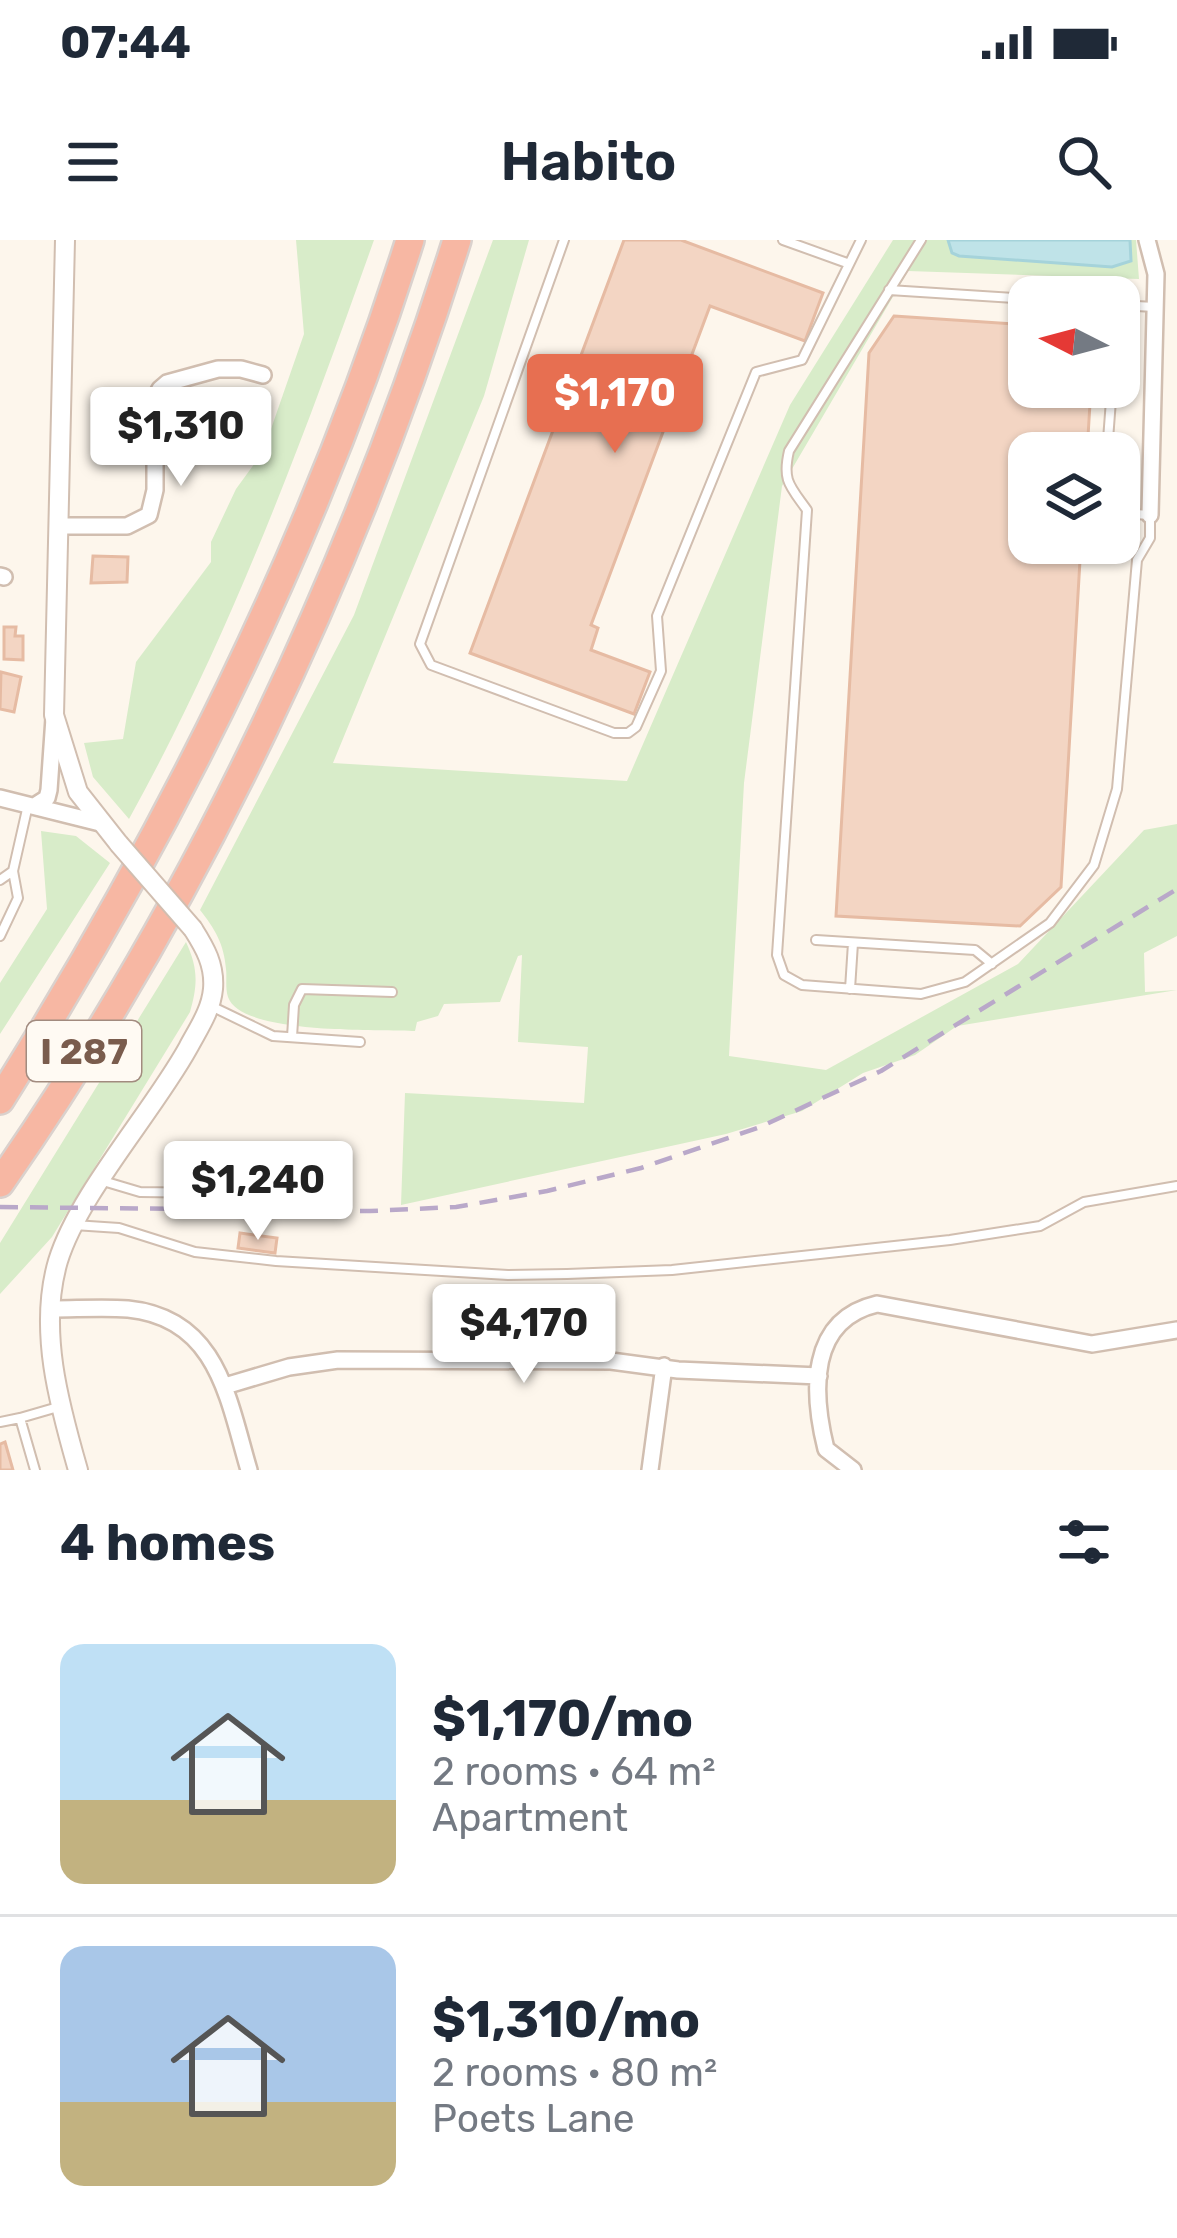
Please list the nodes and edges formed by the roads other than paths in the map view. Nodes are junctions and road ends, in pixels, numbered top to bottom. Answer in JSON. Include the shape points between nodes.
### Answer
{"nodes":[{"id":1,"x":65,"y":240,"type":"edge"},
{"id":2,"x":410,"y":240,"type":"edge"},
{"id":3,"x":457,"y":240,"type":"edge"},
{"id":4,"x":564,"y":240,"type":"edge"},
{"id":5,"x":782,"y":240,"type":"edge"},
{"id":6,"x":861,"y":240,"type":"edge"},
{"id":7,"x":921,"y":240,"type":"edge"},
{"id":8,"x":1147,"y":240,"type":"edge"},
{"id":9,"x":847,"y":263,"type":"junction"},
{"id":10,"x":889,"y":290,"type":"junction"},
{"id":11,"x":1008,"y":298,"type":"edge"},
{"id":12,"x":1140,"y":307,"type":"edge"},
{"id":13,"x":1155,"y":307,"type":"junction"},
{"id":14,"x":263,"y":375,"type":"dead end"},
{"id":15,"x":1140,"y":514,"type":"edge"},
{"id":16,"x":1150,"y":515,"type":"junction"},
{"id":17,"x":59,"y":526,"type":"junction"},
{"id":18,"x":54,"y":715,"type":"junction"},
{"id":19,"x":0,"y":798,"type":"edge"},
{"id":20,"x":32,"y":805,"type":"junction"},
{"id":21,"x":100,"y":824,"type":"junction"},
{"id":22,"x":13,"y":871,"type":"junction"},
{"id":23,"x":0,"y":880,"type":"edge"},
{"id":24,"x":0,"y":935,"type":"edge"},
{"id":25,"x":816,"y":940,"type":"dead end"},
{"id":26,"x":853,"y":942,"type":"junction"},
{"id":27,"x":992,"y":964,"type":"junction"},
{"id":28,"x":850,"y":989,"type":"junction"},
{"id":29,"x":392,"y":992,"type":"dead end"},
{"id":30,"x":210,"y":1005,"type":"junction"},
{"id":31,"x":292,"y":1037,"type":"junction"},
{"id":32,"x":360,"y":1042,"type":"dead end"},
{"id":33,"x":0,"y":1100,"type":"edge"},
{"id":34,"x":102,"y":1181,"type":"junction"},
{"id":35,"x":0,"y":1183,"type":"edge"},
{"id":36,"x":1177,"y":1186,"type":"edge"},
{"id":37,"x":211,"y":1193,"type":"dead end"},
{"id":38,"x":72,"y":1225,"type":"junction"},
{"id":39,"x":52,"y":1310,"type":"junction"},
{"id":40,"x":1177,"y":1330,"type":"edge"},
{"id":41,"x":664,"y":1366,"type":"junction"},
{"id":42,"x":819,"y":1376,"type":"junction"},
{"id":43,"x":225,"y":1386,"type":"junction"},
{"id":44,"x":59,"y":1407,"type":"junction"},
{"id":45,"x":20,"y":1418,"type":"junction"},
{"id":46,"x":0,"y":1422,"type":"edge"},
{"id":47,"x":35,"y":1470,"type":"edge"},
{"id":48,"x":78,"y":1470,"type":"edge"},
{"id":49,"x":249,"y":1470,"type":"edge"},
{"id":50,"x":650,"y":1470,"type":"edge"},
{"id":51,"x":854,"y":1470,"type":"edge"}],
"edges":[{"from":1,"to":17,"type":"street"},
{"from":2,"to":33,"type":"highway","number":"I 287","via":[[316,496],[224,701],[128,889]]},
{"from":3,"to":35,"type":"highway","number":"I 287","via":[[362,501],[231,789],[160,924]]},
{"from":4,"to":9,"type":"lane","via":[[420,644],[430,665],[614,733],[636,728],[661,671],[658,616],[756,372],[802,360]]},
{"from":5,"to":9,"type":"lane"},
{"from":6,"to":9,"type":"lane"},
{"from":7,"to":10,"type":"lane"},
{"from":8,"to":13,"type":"street"},
{"from":10,"to":11,"type":"lane"},
{"from":10,"to":28,"type":"lane","via":[[785,465],[807,510],[777,955],[784,975],[802,986]]},
{"from":12,"to":13,"type":"lane"},
{"from":13,"to":16,"type":"street"},
{"from":14,"to":17,"type":"street","via":[[230,368],[167,383],[155,398],[149,515],[127,526]]},
{"from":15,"to":16,"type":"lane"},
{"from":16,"to":27,"type":"lane","via":[[1150,538],[1137,560],[1117,790],[1105,838],[1050,923]]},
{"from":17,"to":18,"type":"street"},
{"from":18,"to":20,"type":"street","via":[[50,790]]},
{"from":18,"to":21,"type":"street","via":[[69,773]]},
{"from":19,"to":20,"type":"street"},
{"from":20,"to":21,"type":"street"},
{"from":20,"to":22,"type":"lane"},
{"from":21,"to":30,"type":"street","bridge":true,"via":[[207,950]]},
{"from":22,"to":23,"type":"lane"},
{"from":22,"to":24,"type":"lane","via":[[18,898]]},
{"from":25,"to":26,"type":"lane"},
{"from":26,"to":27,"type":"lane","via":[[975,950]]},
{"from":26,"to":28,"type":"lane"},
{"from":27,"to":28,"type":"lane","via":[[941,992]]},
{"from":29,"to":31,"type":"lane","via":[[302,989]]},
{"from":30,"to":31,"type":"lane"},
{"from":30,"to":34,"type":"street"},
{"from":31,"to":32,"type":"lane"},
{"from":34,"to":37,"type":"lane","via":[[140,1192]]},
{"from":34,"to":38,"type":"street"},
{"from":36,"to":38,"type":"lane","via":[[1084,1202],[1040,1226],[950,1240],[567,1274],[276,1261]]},
{"from":38,"to":39,"type":"street"},
{"from":39,"to":43,"type":"street","via":[[161,1317],[192,1335]]},
{"from":39,"to":44,"type":"street"},
{"from":40,"to":42,"type":"street","via":[[1092,1344],[877,1304],[833,1327]]},
{"from":41,"to":42,"type":"street"},
{"from":41,"to":43,"type":"street","via":[[338,1360]]},
{"from":41,"to":50,"type":"street"},
{"from":42,"to":51,"type":"street","via":[[826,1449]]},
{"from":43,"to":49,"type":"street"},
{"from":44,"to":45,"type":"lane"},
{"from":44,"to":48,"type":"street"},
{"from":45,"to":46,"type":"lane"},
{"from":45,"to":47,"type":"lane"}]}
